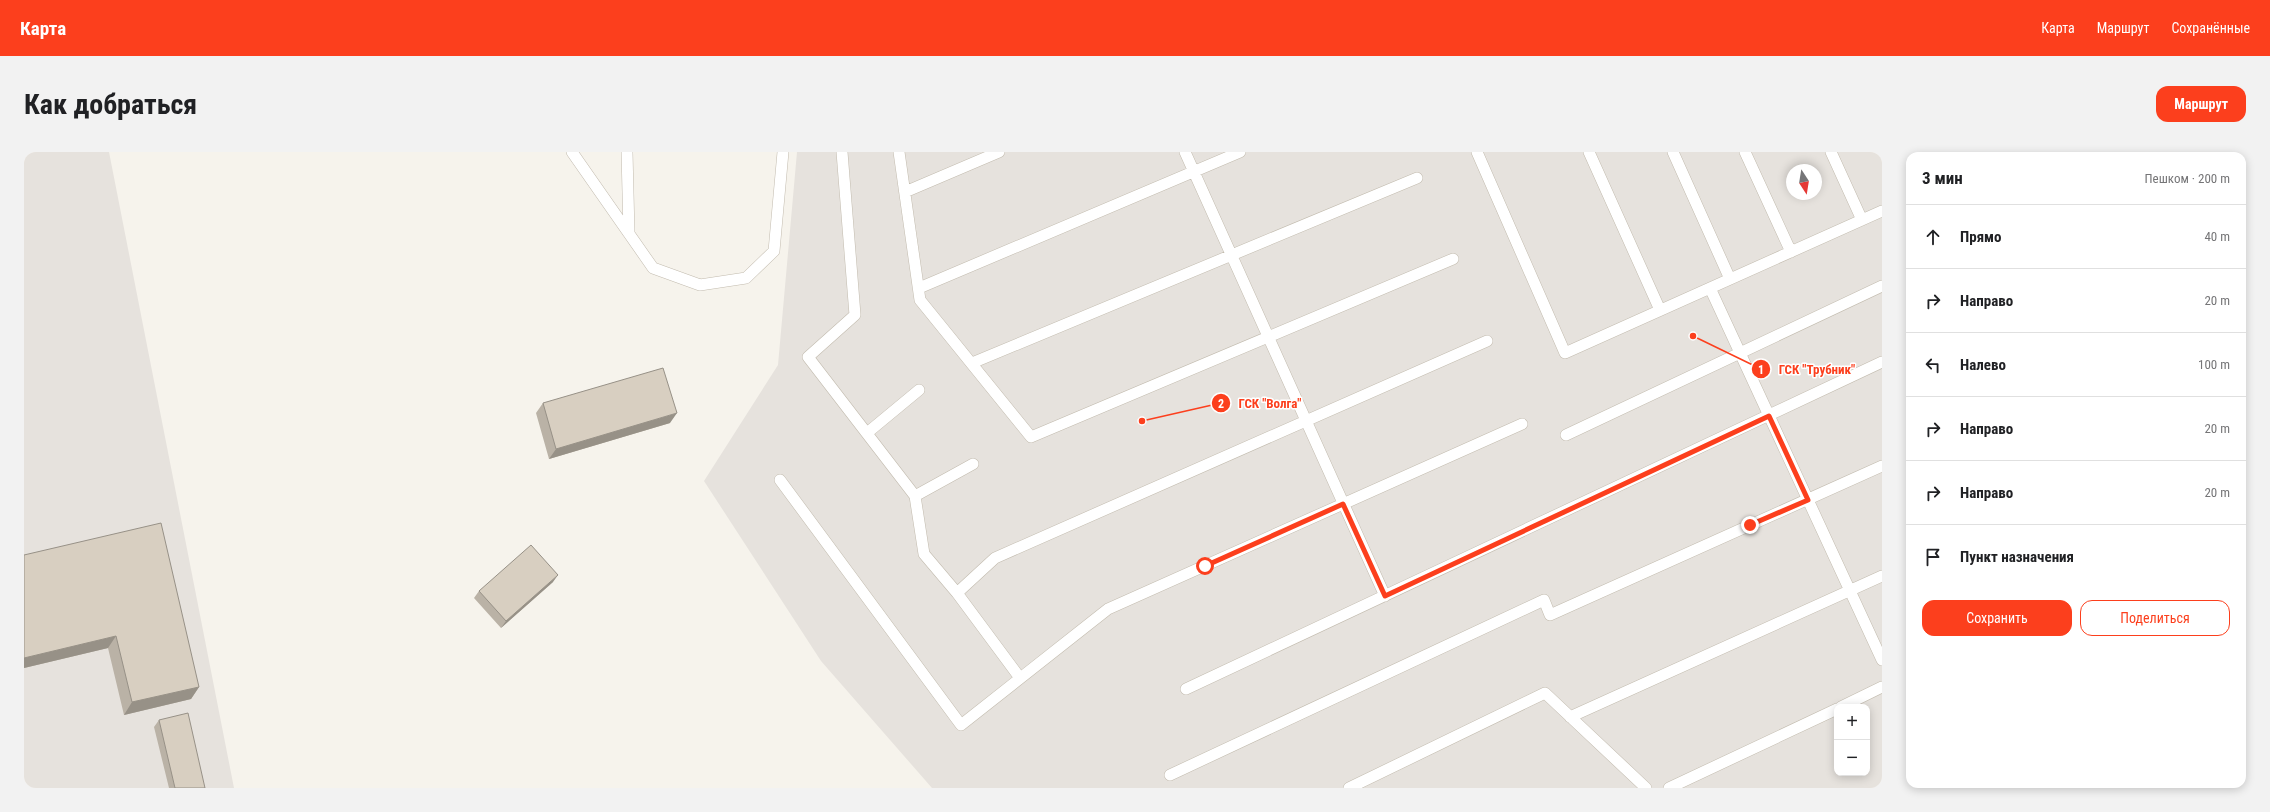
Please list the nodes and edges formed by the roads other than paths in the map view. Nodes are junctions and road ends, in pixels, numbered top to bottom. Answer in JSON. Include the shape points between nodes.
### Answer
{"nodes":[{"id":1,"x":572,"y":152,"type":"edge"},
{"id":2,"x":627,"y":152,"type":"edge"},
{"id":3,"x":783,"y":152,"type":"edge"},
{"id":4,"x":842,"y":152,"type":"edge"},
{"id":5,"x":899,"y":152,"type":"edge"},
{"id":6,"x":999,"y":152,"type":"edge"},
{"id":7,"x":1184,"y":152,"type":"edge"},
{"id":8,"x":1240,"y":152,"type":"edge"},
{"id":9,"x":1477,"y":152,"type":"edge"},
{"id":10,"x":1589,"y":152,"type":"edge"},
{"id":11,"x":1673,"y":152,"type":"edge"},
{"id":12,"x":1746,"y":152,"type":"edge"},
{"id":13,"x":1831,"y":152,"type":"edge"},
{"id":14,"x":1193,"y":172,"type":"junction"},
{"id":15,"x":1417,"y":178,"type":"dead end"},
{"id":16,"x":905,"y":192,"type":"junction"},
{"id":17,"x":1882,"y":211,"type":"edge"},
{"id":18,"x":1862,"y":220,"type":"junction"},
{"id":19,"x":629,"y":233,"type":"junction"},
{"id":20,"x":1791,"y":252,"type":"junction"},
{"id":21,"x":1231,"y":255,"type":"junction"},
{"id":22,"x":1453,"y":259,"type":"dead end"},
{"id":23,"x":1730,"y":279,"type":"junction"},
{"id":24,"x":1882,"y":286,"type":"edge"},
{"id":25,"x":919,"y":288,"type":"junction"},
{"id":26,"x":1710,"y":288,"type":"junction"},
{"id":27,"x":1660,"y":310,"type":"junction"},
{"id":28,"x":1268,"y":337,"type":"junction"},
{"id":29,"x":1487,"y":341,"type":"dead end"},
{"id":30,"x":1740,"y":353,"type":"junction"},
{"id":31,"x":1882,"y":362,"type":"edge"},
{"id":32,"x":972,"y":363,"type":"junction"},
{"id":33,"x":919,"y":390,"type":"dead end"},
{"id":34,"x":1769,"y":416,"type":"junction"},
{"id":35,"x":1306,"y":421,"type":"junction"},
{"id":36,"x":1522,"y":424,"type":"dead end"},
{"id":37,"x":867,"y":433,"type":"junction"},
{"id":38,"x":1566,"y":435,"type":"dead end"},
{"id":39,"x":974,"y":464,"type":"dead end"},
{"id":40,"x":1882,"y":466,"type":"edge"},
{"id":41,"x":780,"y":480,"type":"dead end"},
{"id":42,"x":915,"y":496,"type":"junction"},
{"id":43,"x":1808,"y":500,"type":"junction"},
{"id":44,"x":1343,"y":504,"type":"junction"},
{"id":45,"x":1882,"y":576,"type":"edge"},
{"id":46,"x":1850,"y":591,"type":"junction"},
{"id":47,"x":957,"y":593,"type":"junction"},
{"id":48,"x":1385,"y":596,"type":"junction"},
{"id":49,"x":1882,"y":660,"type":"edge"},
{"id":50,"x":1020,"y":678,"type":"junction"},
{"id":51,"x":1882,"y":687,"type":"edge"},
{"id":52,"x":1186,"y":690,"type":"dead end"},
{"id":53,"x":1847,"y":704,"type":"edge"},
{"id":54,"x":1834,"y":710,"type":"edge"},
{"id":55,"x":1570,"y":717,"type":"junction"},
{"id":56,"x":1170,"y":774,"type":"dead end"},
{"id":57,"x":1348,"y":788,"type":"edge"},
{"id":58,"x":1646,"y":788,"type":"edge"},
{"id":59,"x":1669,"y":788,"type":"edge"}],
"edges":[{"from":1,"to":19,"type":"lane"},
{"from":2,"to":19,"type":"lane"},
{"from":3,"to":19,"type":"lane","via":[[774,251],[746,278],[700,285],[653,268]]},
{"from":4,"to":37,"type":"lane","via":[[855,315],[808,357]]},
{"from":5,"to":16,"type":"lane"},
{"from":6,"to":16,"type":"lane"},
{"from":7,"to":14,"type":"lane"},
{"from":8,"to":14,"type":"lane"},
{"from":9,"to":27,"type":"lane","via":[[1565,353]]},
{"from":10,"to":27,"type":"lane"},
{"from":11,"to":23,"type":"lane"},
{"from":12,"to":20,"type":"lane"},
{"from":13,"to":18,"type":"lane"},
{"from":14,"to":21,"type":"lane"},
{"from":14,"to":25,"type":"lane"},
{"from":15,"to":21,"type":"lane"},
{"from":16,"to":25,"type":"lane"},
{"from":17,"to":18,"type":"lane"},
{"from":18,"to":20,"type":"lane"},
{"from":20,"to":23,"type":"lane"},
{"from":21,"to":28,"type":"lane"},
{"from":21,"to":32,"type":"lane"},
{"from":22,"to":28,"type":"lane"},
{"from":23,"to":26,"type":"lane"},
{"from":24,"to":30,"type":"lane"},
{"from":25,"to":32,"type":"lane","via":[[920,300]]},
{"from":26,"to":27,"type":"lane"},
{"from":26,"to":30,"type":"lane"},
{"from":28,"to":32,"type":"lane","via":[[1031,437]]},
{"from":28,"to":35,"type":"lane"},
{"from":29,"to":35,"type":"lane"},
{"from":30,"to":34,"type":"lane"},
{"from":30,"to":38,"type":"lane"},
{"from":31,"to":34,"type":"lane"},
{"from":33,"to":37,"type":"lane"},
{"from":34,"to":43,"type":"lane"},
{"from":34,"to":48,"type":"lane"},
{"from":35,"to":44,"type":"lane"},
{"from":35,"to":47,"type":"lane","via":[[995,558]]},
{"from":36,"to":44,"type":"lane"},
{"from":37,"to":42,"type":"lane"},
{"from":39,"to":42,"type":"lane"},
{"from":40,"to":43,"type":"lane"},
{"from":41,"to":50,"type":"lane","via":[[961,726]]},
{"from":42,"to":47,"type":"lane","via":[[924,554]]},
{"from":43,"to":46,"type":"lane"},
{"from":43,"to":56,"type":"lane","via":[[1550,615],[1544,600]]},
{"from":44,"to":48,"type":"lane"},
{"from":44,"to":50,"type":"lane","via":[[1108,609]]},
{"from":45,"to":46,"type":"lane"},
{"from":46,"to":49,"type":"lane"},
{"from":46,"to":55,"type":"lane"},
{"from":47,"to":50,"type":"lane"},
{"from":48,"to":52,"type":"lane"},
{"from":51,"to":53,"type":"lane"},
{"from":54,"to":59,"type":"lane"},
{"from":55,"to":57,"type":"lane","via":[[1545,693]]},
{"from":55,"to":58,"type":"lane"}]}
